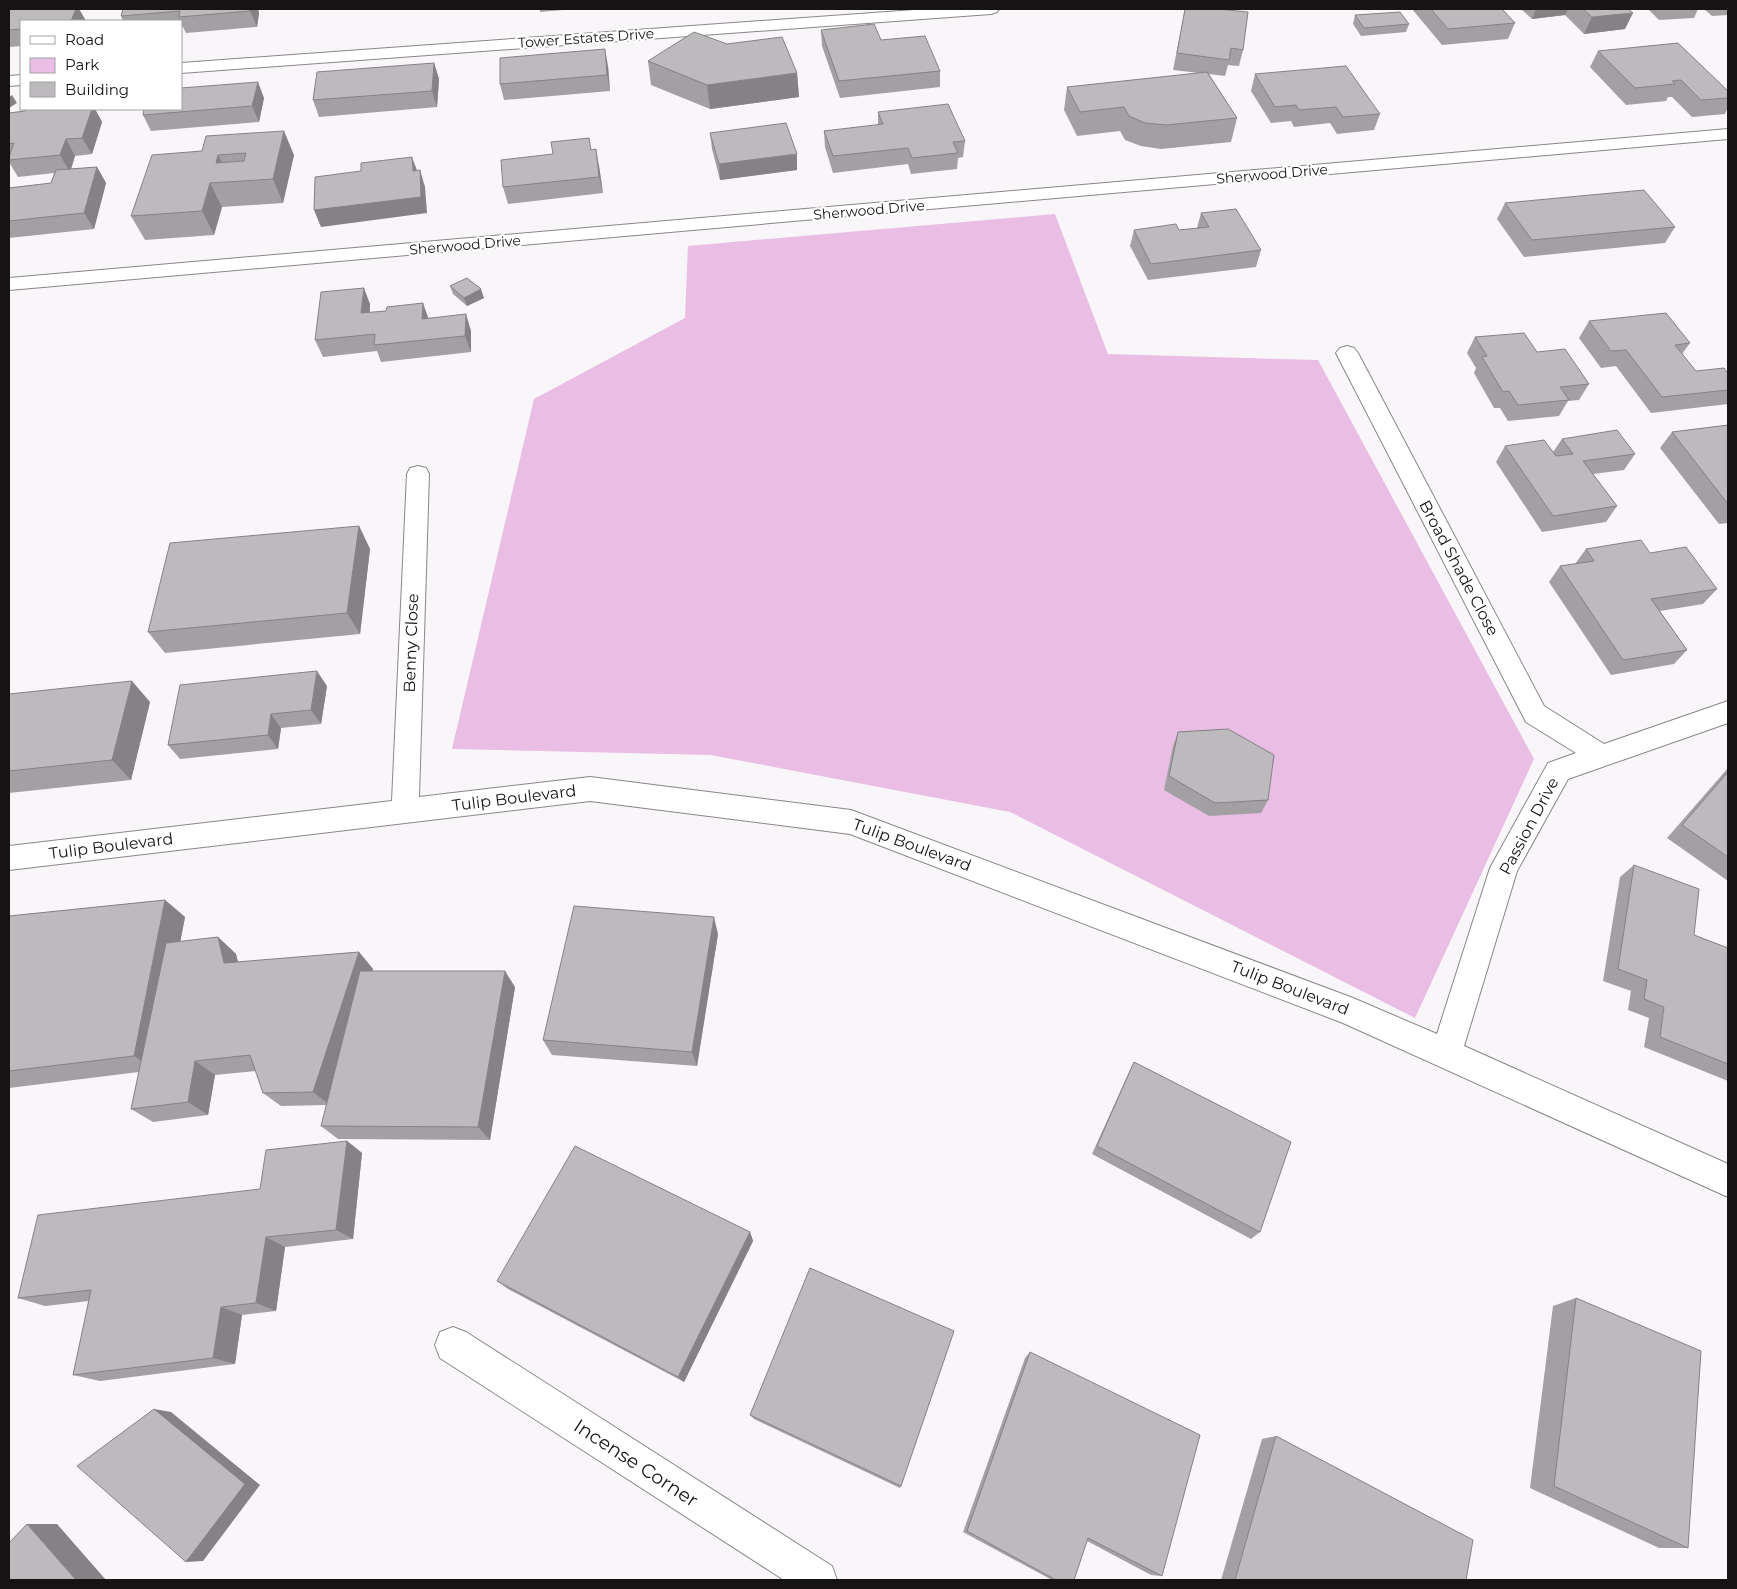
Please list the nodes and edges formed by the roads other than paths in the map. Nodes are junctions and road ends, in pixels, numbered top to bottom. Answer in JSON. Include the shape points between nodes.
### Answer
{"nodes":[{"id":1,"x":982,"y":9,"type":"edge"},
{"id":2,"x":182,"y":68,"type":"edge"},
{"id":3,"x":1728,"y":134,"type":"edge"},
{"id":4,"x":9,"y":284,"type":"edge"},
{"id":5,"x":1347,"y":353,"type":"dead end"},
{"id":6,"x":418,"y":474,"type":"dead end"},
{"id":7,"x":1728,"y":712,"type":"edge"},
{"id":8,"x":1602,"y":756,"type":"junction"},
{"id":9,"x":405,"y":811,"type":"junction"},
{"id":10,"x":9,"y":858,"type":"edge"},
{"id":11,"x":1446,"y":1054,"type":"junction"},
{"id":12,"x":1728,"y":1181,"type":"edge"},
{"id":13,"x":453,"y":1345,"type":"dead end"},
{"id":14,"x":818,"y":1580,"type":"edge"}],
"edges":[{"from":1,"to":2,"type":"street","name":"Tower Estates Drive"},
{"from":3,"to":4,"type":"street","name":"Sherwood Drive"},
{"from":5,"to":8,"type":"street","name":"Broad Shade Close","via":[[1535,714]]},
{"from":6,"to":9,"type":"street","name":"Benny Close"},
{"from":7,"to":8,"type":"street","name":"Passion Drive"},
{"from":8,"to":11,"type":"street","name":"Passion Drive","via":[[1558,771],[1504,868]]},
{"from":9,"to":10,"type":"street","name":"Tulip Boulevard"},
{"from":9,"to":11,"type":"street","name":"Tulip Boulevard","via":[[590,789],[851,822],[1353,1012]]},
{"from":11,"to":12,"type":"street","name":"Tulip Boulevard"},
{"from":13,"to":14,"type":"street","name":"Incense Corner"}]}
